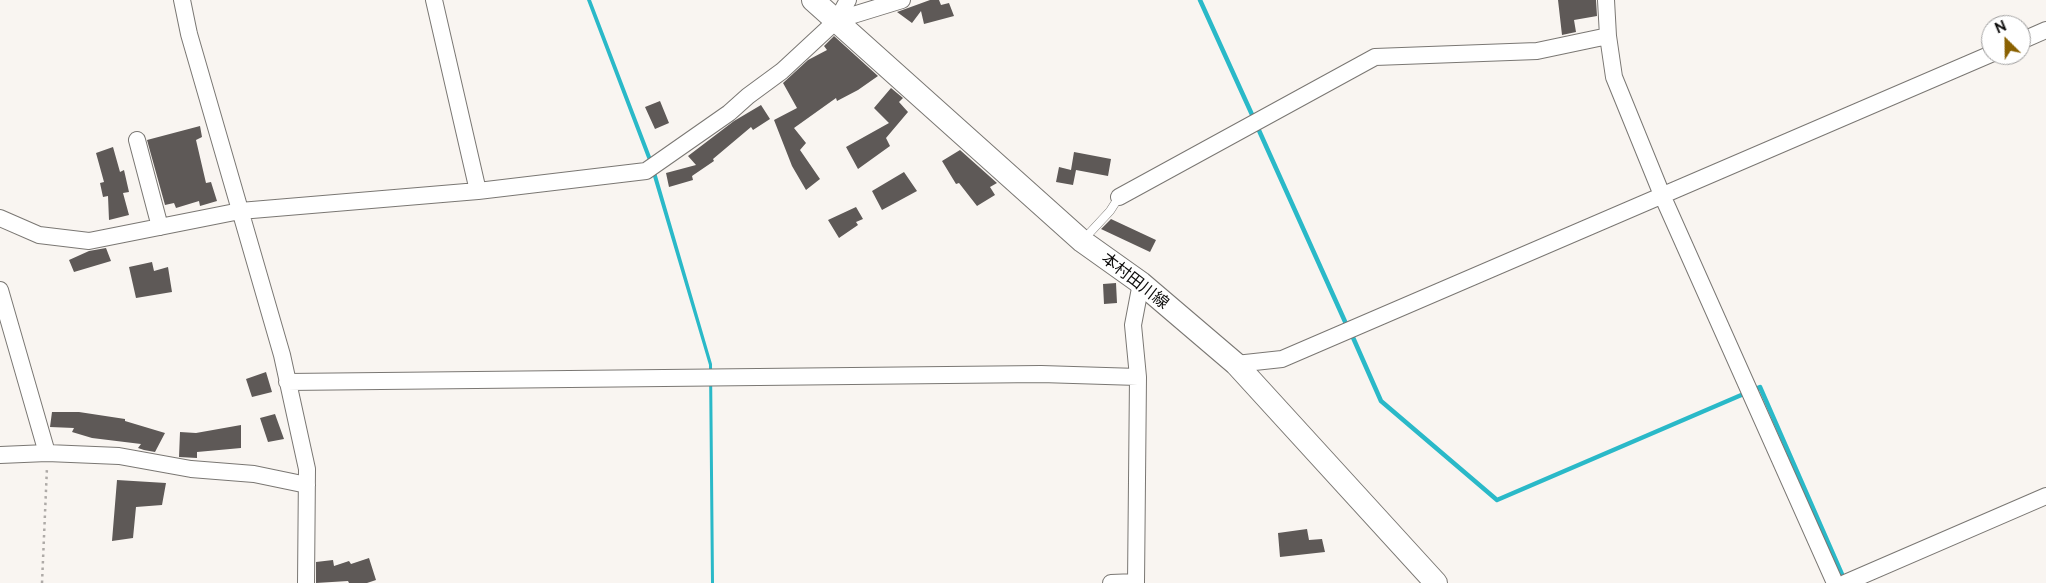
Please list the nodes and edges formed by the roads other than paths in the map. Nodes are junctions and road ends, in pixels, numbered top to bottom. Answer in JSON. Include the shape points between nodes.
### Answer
{"nodes":[{"id":1,"x":182,"y":0,"type":"edge"},
{"id":2,"x":434,"y":0,"type":"edge"},
{"id":3,"x":813,"y":0,"type":"edge"},
{"id":4,"x":848,"y":0,"type":"edge"},
{"id":5,"x":902,"y":0,"type":"edge"},
{"id":6,"x":1606,"y":0,"type":"edge"},
{"id":7,"x":837,"y":20,"type":"junction"},
{"id":8,"x":2046,"y":30,"type":"edge"},
{"id":9,"x":1608,"y":36,"type":"junction"},
{"id":10,"x":2031,"y":37,"type":"edge"},
{"id":11,"x":1981,"y":58,"type":"edge"},
{"id":12,"x":137,"y":140,"type":"dead end"},
{"id":13,"x":478,"y":191,"type":"junction"},
{"id":14,"x":1662,"y":195,"type":"junction"},
{"id":15,"x":1120,"y":197,"type":"joint"},
{"id":16,"x":240,"y":211,"type":"junction"},
{"id":17,"x":0,"y":218,"type":"edge"},
{"id":18,"x":160,"y":227,"type":"junction"},
{"id":19,"x":1082,"y":241,"type":"junction"},
{"id":20,"x":1141,"y":283,"type":"junction"},
{"id":21,"x":0,"y":290,"type":"edge"},
{"id":22,"x":1236,"y":364,"type":"junction"},
{"id":23,"x":1138,"y":377,"type":"junction"},
{"id":24,"x":288,"y":382,"type":"junction"},
{"id":25,"x":47,"y":453,"type":"junction"},
{"id":26,"x":0,"y":455,"type":"edge"},
{"id":27,"x":307,"y":485,"type":"junction"},
{"id":28,"x":2046,"y":496,"type":"edge"},
{"id":29,"x":1136,"y":582,"type":"edge"},
{"id":30,"x":306,"y":583,"type":"edge"},
{"id":31,"x":1111,"y":583,"type":"edge"},
{"id":32,"x":1436,"y":583,"type":"edge"},
{"id":33,"x":1835,"y":583,"type":"edge"},
{"id":34,"x":1845,"y":583,"type":"edge"}],
"edges":[{"from":1,"to":16,"type":"street"},
{"from":2,"to":13,"type":"street"},
{"from":3,"to":7,"type":"main road","name":"本村田川線"},
{"from":4,"to":7,"type":"street"},
{"from":5,"to":7,"type":"street"},
{"from":6,"to":9,"type":"street"},
{"from":7,"to":13,"type":"street","via":[[782,71],[729,113],[646,171]]},
{"from":7,"to":19,"type":"main road","name":"本村田川線"},
{"from":8,"to":10,"type":"street"},
{"from":9,"to":14,"type":"street","via":[[1614,77]]},
{"from":9,"to":15,"type":"street","via":[[1537,51],[1375,57]]},
{"from":11,"to":14,"type":"street"},
{"from":12,"to":18,"type":"street"},
{"from":13,"to":16,"type":"street"},
{"from":14,"to":22,"type":"street","via":[[1282,359]]},
{"from":14,"to":33,"type":"street"},
{"from":15,"to":19,"type":"lane"},
{"from":16,"to":18,"type":"street"},
{"from":16,"to":24,"type":"street"},
{"from":17,"to":18,"type":"street","via":[[39,235],[89,241]]},
{"from":19,"to":20,"type":"main road","name":"本村田川線"},
{"from":20,"to":22,"type":"main road","name":"本村田川線"},
{"from":20,"to":23,"type":"street","via":[[1132,325]]},
{"from":21,"to":25,"type":"street"},
{"from":22,"to":32,"type":"main road","name":"本村田川線"},
{"from":23,"to":24,"type":"street","via":[[1040,374]]},
{"from":23,"to":29,"type":"street"},
{"from":24,"to":27,"type":"street"},
{"from":25,"to":26,"type":"street"},
{"from":25,"to":27,"type":"street","via":[[119,456],[191,469],[254,474]]},
{"from":27,"to":30,"type":"street"},
{"from":28,"to":34,"type":"street"},
{"from":29,"to":31,"type":"street"}]}
